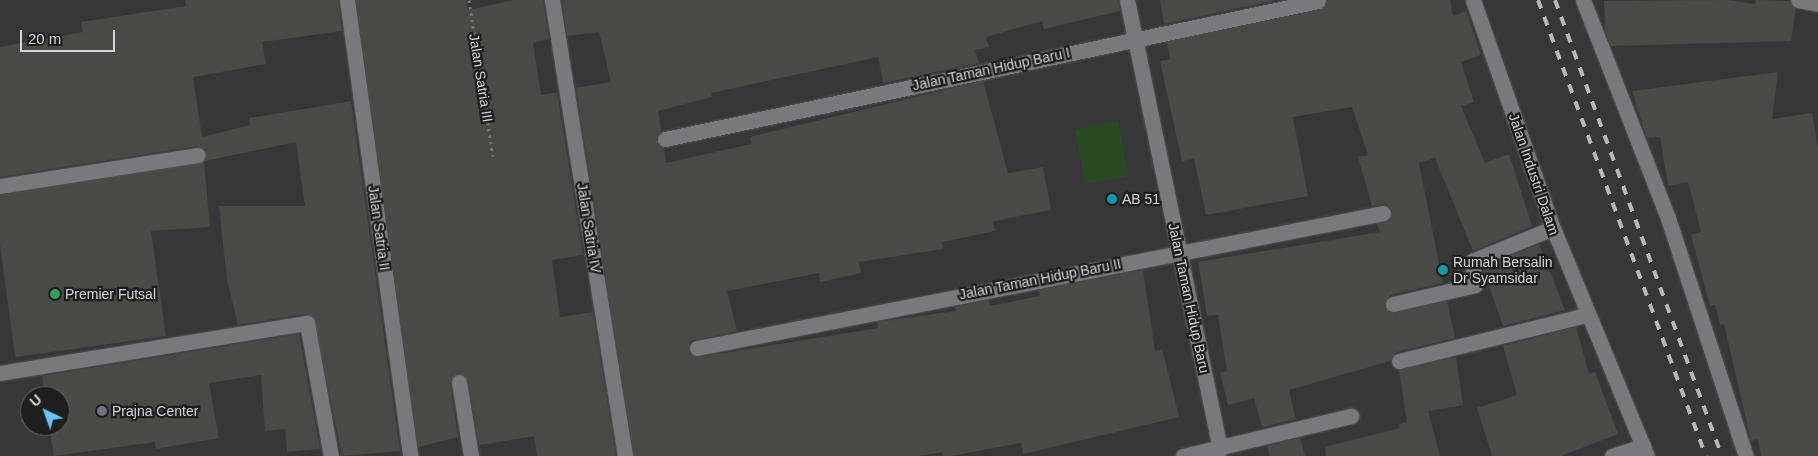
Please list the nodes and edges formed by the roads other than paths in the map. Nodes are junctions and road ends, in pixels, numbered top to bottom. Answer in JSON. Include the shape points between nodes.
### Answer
{"nodes":[{"id":1,"x":347,"y":0,"type":"edge"},
{"id":2,"x":552,"y":0,"type":"edge"},
{"id":3,"x":1127,"y":0,"type":"edge"},
{"id":4,"x":1473,"y":0,"type":"edge"},
{"id":5,"x":1583,"y":0,"type":"edge"},
{"id":6,"x":1798,"y":0,"type":"edge"},
{"id":7,"x":1318,"y":1,"type":"edge"},
{"id":8,"x":1818,"y":4,"type":"edge"},
{"id":9,"x":1135,"y":39,"type":"junction"},
{"id":10,"x":664,"y":139,"type":"dead end"},
{"id":11,"x":198,"y":155,"type":"dead end"},
{"id":12,"x":0,"y":186,"type":"edge"},
{"id":13,"x":1383,"y":212,"type":"dead end"},
{"id":14,"x":1553,"y":228,"type":"junction"},
{"id":15,"x":1180,"y":251,"type":"junction"},
{"id":16,"x":1393,"y":304,"type":"dead end"},
{"id":17,"x":1586,"y":315,"type":"junction"},
{"id":18,"x":697,"y":348,"type":"dead end"},
{"id":19,"x":1399,"y":361,"type":"dead end"},
{"id":20,"x":0,"y":373,"type":"edge"},
{"id":21,"x":459,"y":382,"type":"dead end"},
{"id":22,"x":1351,"y":416,"type":"dead end"},
{"id":23,"x":1220,"y":449,"type":"junction"},
{"id":24,"x":1645,"y":451,"type":"edge"},
{"id":25,"x":331,"y":456,"type":"edge"},
{"id":26,"x":410,"y":456,"type":"edge"},
{"id":27,"x":470,"y":456,"type":"edge"},
{"id":28,"x":625,"y":456,"type":"edge"},
{"id":29,"x":1184,"y":456,"type":"edge"},
{"id":30,"x":1612,"y":456,"type":"edge"},
{"id":31,"x":1746,"y":456,"type":"edge"}],
"edges":[{"from":1,"to":26,"type":"street","name":"Jalan Satria II"},
{"from":2,"to":28,"type":"street","name":"Jalan Satria IV"},
{"from":3,"to":9,"type":"street","name":"Jalan Taman Hidup Baru"},
{"from":4,"to":14,"type":"street","name":"Jalan Industri Dalam"},
{"from":5,"to":31,"type":"street","via":[[1668,218]]},
{"from":6,"to":8,"type":"street"},
{"from":7,"to":9,"type":"street","name":"Jalan Taman Hidup Baru I"},
{"from":9,"to":10,"type":"street","name":"Jalan Taman Hidup Baru I"},
{"from":9,"to":15,"type":"street","name":"Jalan Taman Hidup Baru"},
{"from":11,"to":12,"type":"street"},
{"from":13,"to":15,"type":"street","name":"Jalan Taman Hidup Baru II"},
{"from":14,"to":16,"type":"street","via":[[1472,261],[1475,285]]},
{"from":14,"to":17,"type":"street","name":"Jalan Industri Dalam"},
{"from":15,"to":18,"type":"street","name":"Jalan Taman Hidup Baru II"},
{"from":15,"to":23,"type":"street","name":"Jalan Taman Hidup Baru"},
{"from":17,"to":19,"type":"street"},
{"from":17,"to":24,"type":"street","name":"Jalan Industri Dalam"},
{"from":20,"to":25,"type":"street","via":[[307,322]]},
{"from":21,"to":27,"type":"street"},
{"from":22,"to":23,"type":"street"},
{"from":23,"to":29,"type":"street"},
{"from":24,"to":30,"type":"street"}]}
